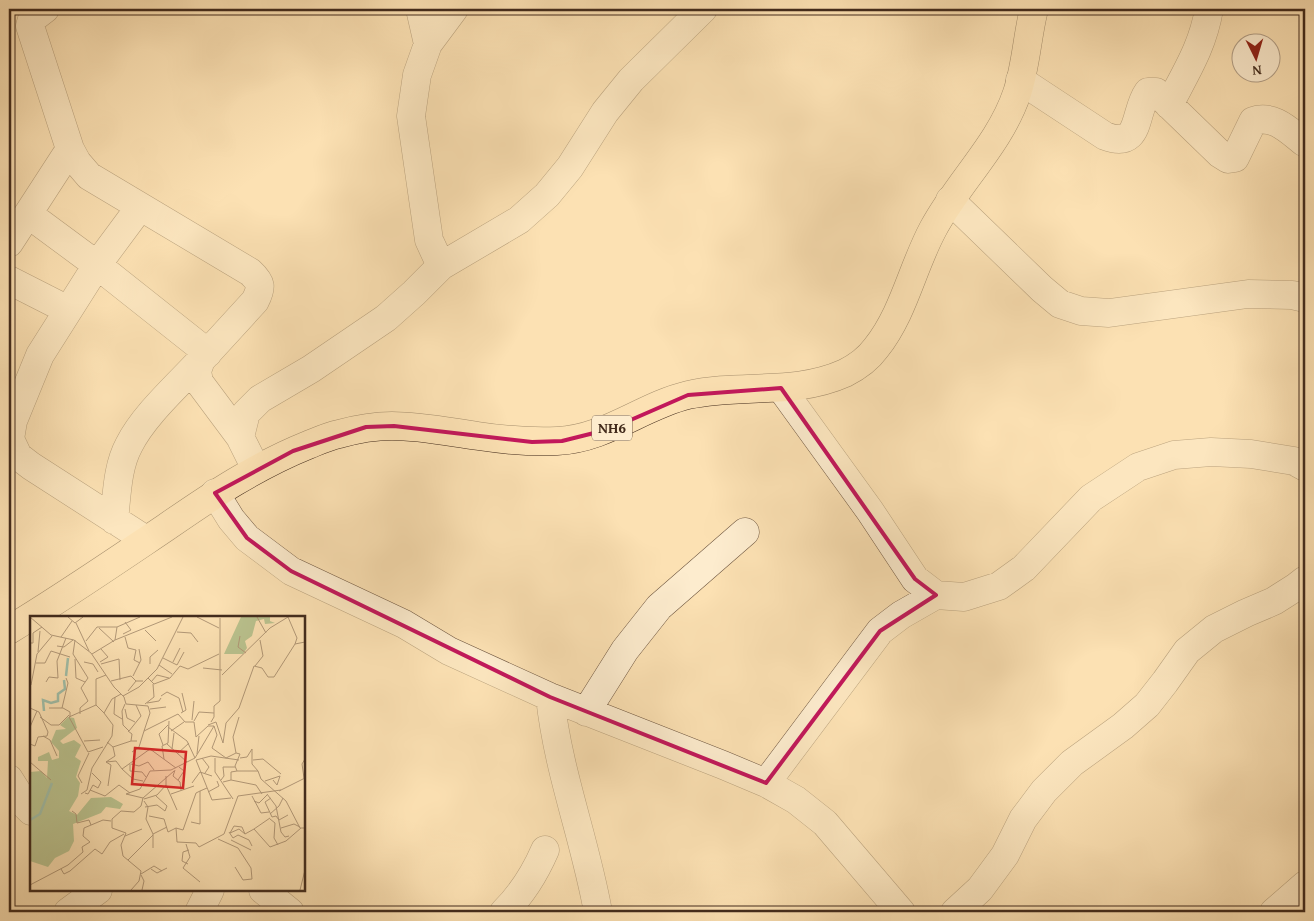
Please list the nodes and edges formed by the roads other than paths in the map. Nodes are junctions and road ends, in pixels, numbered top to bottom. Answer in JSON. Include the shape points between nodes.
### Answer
{"nodes":[{"id":1,"x":45,"y":9,"type":"edge"},
{"id":2,"x":420,"y":9,"type":"edge"},
{"id":3,"x":454,"y":9,"type":"edge"},
{"id":4,"x":703,"y":9,"type":"edge"},
{"id":5,"x":1034,"y":9,"type":"edge"},
{"id":6,"x":1209,"y":9,"type":"edge"},
{"id":7,"x":428,"y":44,"type":"junction"},
{"id":8,"x":1020,"y":80,"type":"junction"},
{"id":9,"x":1169,"y":104,"type":"junction"},
{"id":10,"x":1305,"y":143,"type":"edge"},
{"id":11,"x":70,"y":149,"type":"junction"},
{"id":12,"x":950,"y":200,"type":"junction"},
{"id":13,"x":140,"y":207,"type":"junction"},
{"id":14,"x":28,"y":214,"type":"junction"},
{"id":15,"x":9,"y":243,"type":"edge"},
{"id":16,"x":97,"y":265,"type":"junction"},
{"id":17,"x":441,"y":266,"type":"junction"},
{"id":18,"x":9,"y":280,"type":"edge"},
{"id":19,"x":1305,"y":298,"type":"edge"},
{"id":20,"x":68,"y":310,"type":"junction"},
{"id":21,"x":204,"y":357,"type":"junction"},
{"id":22,"x":781,"y":388,"type":"junction"},
{"id":23,"x":240,"y":437,"type":"junction"},
{"id":24,"x":1305,"y":467,"type":"edge"},
{"id":25,"x":256,"y":469,"type":"junction"},
{"id":26,"x":214,"y":493,"type":"junction"},
{"id":27,"x":114,"y":520,"type":"junction"},
{"id":28,"x":745,"y":532,"type":"dead end"},
{"id":29,"x":146,"y":540,"type":"junction"},
{"id":30,"x":1305,"y":580,"type":"edge"},
{"id":31,"x":936,"y":595,"type":"junction"},
{"id":32,"x":32,"y":616,"type":"edge"},
{"id":33,"x":30,"y":617,"type":"edge"},
{"id":34,"x":9,"y":630,"type":"edge"},
{"id":35,"x":550,"y":697,"type":"junction"},
{"id":36,"x":586,"y":712,"type":"junction"},
{"id":37,"x":9,"y":779,"type":"edge"},
{"id":38,"x":766,"y":783,"type":"junction"},
{"id":39,"x":30,"y":810,"type":"edge"},
{"id":40,"x":545,"y":850,"type":"dead end"},
{"id":41,"x":1305,"y":885,"type":"edge"},
{"id":42,"x":97,"y":891,"type":"edge"},
{"id":43,"x":210,"y":891,"type":"edge"},
{"id":44,"x":263,"y":891,"type":"edge"},
{"id":45,"x":68,"y":912,"type":"edge"},
{"id":46,"x":199,"y":912,"type":"edge"},
{"id":47,"x":290,"y":912,"type":"edge"},
{"id":48,"x":504,"y":912,"type":"edge"},
{"id":49,"x":598,"y":912,"type":"edge"},
{"id":50,"x":901,"y":912,"type":"edge"},
{"id":51,"x":955,"y":912,"type":"edge"},
{"id":52,"x":1274,"y":912,"type":"edge"}],
"edges":[{"from":1,"to":11,"type":"street","via":[[32,19],[30,26]]},
{"from":2,"to":7,"type":"street"},
{"from":3,"to":7,"type":"street"},
{"from":4,"to":17,"type":"street","via":[[631,80],[547,195],[519,220]]},
{"from":5,"to":8,"type":"highway","number":"NH6"},
{"from":6,"to":9,"type":"street","via":[[1199,48]]},
{"from":7,"to":17,"type":"street","via":[[417,75],[412,116],[430,240]]},
{"from":8,"to":9,"type":"street","via":[[1116,140],[1127,139],[1133,133],[1142,101],[1148,92],[1156,92]]},
{"from":8,"to":12,"type":"highway","number":"NH6","via":[[1002,125]]},
{"from":9,"to":10,"type":"street","via":[[1228,159],[1235,158],[1239,152],[1253,121],[1262,118],[1274,120]]},
{"from":11,"to":13,"type":"street","via":[[89,176]]},
{"from":11,"to":14,"type":"street"},
{"from":12,"to":19,"type":"street","via":[[1042,290],[1060,304],[1081,311],[1109,313],[1248,294]]},
{"from":12,"to":22,"type":"highway","number":"NH6","via":[[932,231],[901,308],[874,351],[848,372],[825,381]]},
{"from":13,"to":16,"type":"street"},
{"from":13,"to":21,"type":"street","via":[[250,272],[258,280],[260,290],[255,301]]},
{"from":14,"to":15,"type":"street"},
{"from":14,"to":16,"type":"street"},
{"from":16,"to":20,"type":"street"},
{"from":16,"to":21,"type":"street"},
{"from":17,"to":23,"type":"street","via":[[386,318],[260,399],[246,413]]},
{"from":18,"to":20,"type":"street"},
{"from":20,"to":27,"type":"street","via":[[40,355],[13,421],[10,439],[18,456]]},
{"from":21,"to":23,"type":"street","via":[[197,371],[199,382]]},
{"from":21,"to":27,"type":"street","via":[[145,421],[129,445],[118,479]]},
{"from":22,"to":25,"type":"highway","number":"NH6","via":[[688,395],[656,406],[610,429],[562,441],[522,441],[394,426],[366,428],[335,434]]},
{"from":22,"to":31,"type":"street","via":[[870,510],[915,579]]},
{"from":23,"to":25,"type":"street"},
{"from":24,"to":31,"type":"street","via":[[1294,461],[1251,454],[1211,452],[1174,455],[1138,467],[1091,498],[1024,568],[999,586],[964,596]]},
{"from":25,"to":26,"type":"highway","number":"NH6"},
{"from":26,"to":29,"type":"highway","number":"NH6"},
{"from":26,"to":35,"type":"street","via":[[247,538],[291,571],[404,624],[449,651]]},
{"from":27,"to":29,"type":"street"},
{"from":28,"to":36,"type":"street","via":[[659,608],[625,650]]},
{"from":29,"to":32,"type":"highway","number":"NH6"},
{"from":30,"to":51,"type":"street","via":[[1274,601],[1214,629],[1187,651],[1147,705],[1072,763],[1044,791],[1023,819],[1006,855],[980,889]]},
{"from":31,"to":38,"type":"street","via":[[880,631]]},
{"from":33,"to":34,"type":"highway","number":"NH6"},
{"from":35,"to":36,"type":"street"},
{"from":35,"to":49,"type":"street","via":[[560,759]]},
{"from":36,"to":38,"type":"street"},
{"from":37,"to":39,"type":"street"},
{"from":38,"to":50,"type":"street","via":[[825,822]]},
{"from":40,"to":48,"type":"street","via":[[536,871]]},
{"from":41,"to":52,"type":"street"},
{"from":42,"to":45,"type":"street"},
{"from":43,"to":46,"type":"street"},
{"from":44,"to":47,"type":"street"}]}
